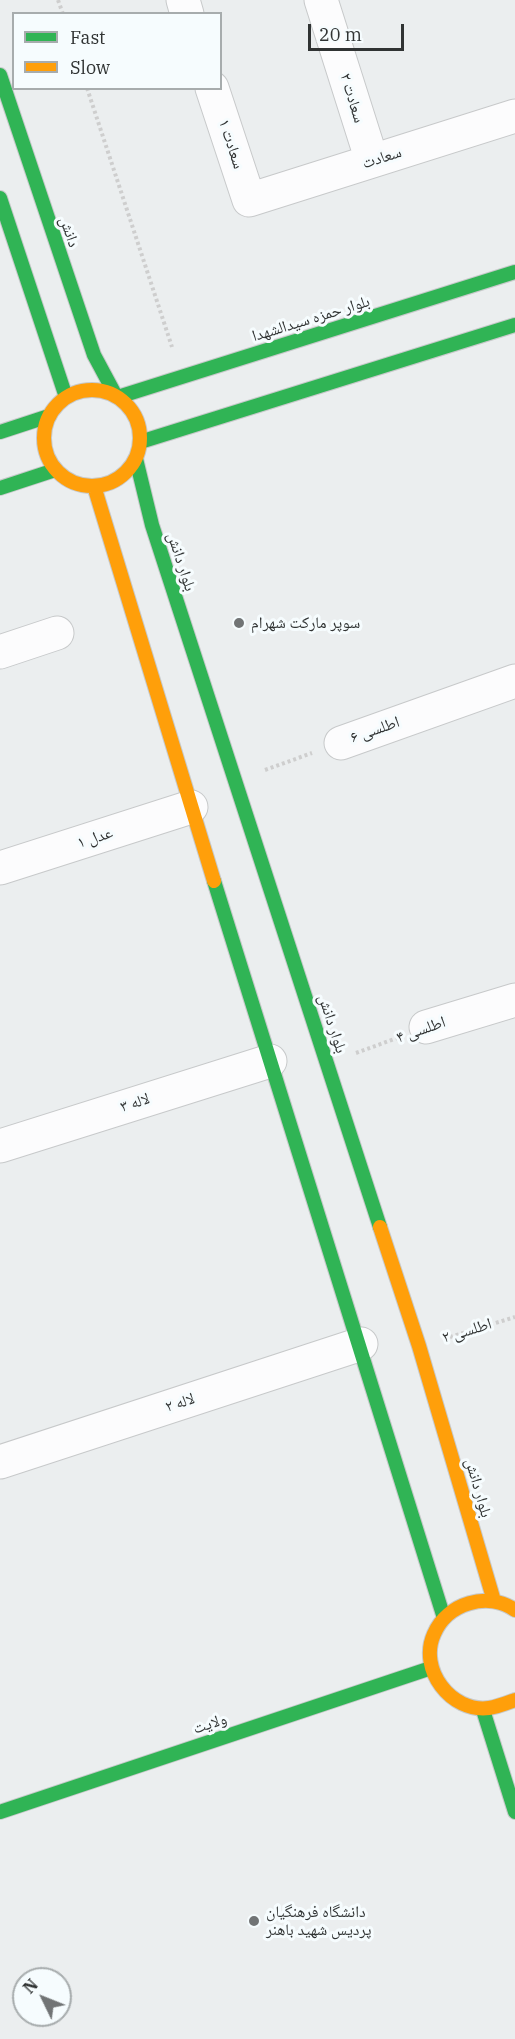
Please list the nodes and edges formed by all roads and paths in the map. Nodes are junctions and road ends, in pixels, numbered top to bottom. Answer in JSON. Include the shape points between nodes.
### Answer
{"nodes":[{"id":1,"x":321,"y":0,"type":"edge"},
{"id":2,"x":0,"y":75,"type":"edge"},
{"id":3,"x":88,"y":90,"type":"edge"},
{"id":4,"x":213,"y":90,"type":"edge"},
{"id":5,"x":515,"y":116,"type":"edge"},
{"id":6,"x":372,"y":161,"type":"junction"},
{"id":7,"x":0,"y":198,"type":"edge"},
{"id":8,"x":249,"y":200,"type":"joint"},
{"id":9,"x":515,"y":272,"type":"edge"},
{"id":10,"x":515,"y":325,"type":"edge"},
{"id":11,"x":181,"y":377,"type":"junction"},
{"id":12,"x":117,"y":396,"type":"junction"},
{"id":13,"x":66,"y":397,"type":"junction"},
{"id":14,"x":49,"y":416,"type":"junction"},
{"id":15,"x":0,"y":432,"type":"edge"},
{"id":16,"x":140,"y":442,"type":"junction"},
{"id":17,"x":135,"y":459,"type":"junction"},
{"id":18,"x":55,"y":470,"type":"junction"},
{"id":19,"x":94,"y":486,"type":"junction"},
{"id":20,"x":0,"y":488,"type":"edge"},
{"id":21,"x":57,"y":633,"type":"dead end"},
{"id":22,"x":0,"y":652,"type":"edge"},
{"id":23,"x":515,"y":681,"type":"edge"},
{"id":24,"x":341,"y":742,"type":"joint"},
{"id":25,"x":235,"y":781,"type":"junction"},
{"id":26,"x":191,"y":807,"type":"junction"},
{"id":27,"x":0,"y":868,"type":"edge"},
{"id":28,"x":515,"y":1000,"type":"edge"},
{"id":29,"x":426,"y":1028,"type":"joint"},
{"id":30,"x":270,"y":1060,"type":"junction"},
{"id":31,"x":327,"y":1063,"type":"junction"},
{"id":32,"x":0,"y":1146,"type":"edge"},
{"id":33,"x":515,"y":1317,"type":"edge"},
{"id":34,"x":360,"y":1344,"type":"junction"},
{"id":35,"x":419,"y":1346,"type":"junction"},
{"id":36,"x":0,"y":1462,"type":"edge"},
{"id":37,"x":494,"y":1601,"type":"junction"},
{"id":38,"x":515,"y":1610,"type":"edge"},
{"id":39,"x":444,"y":1618,"type":"junction"},
{"id":40,"x":431,"y":1668,"type":"junction"},
{"id":41,"x":515,"y":1700,"type":"edge"},
{"id":42,"x":483,"y":1710,"type":"junction"},
{"id":43,"x":0,"y":1812,"type":"edge"},
{"id":44,"x":515,"y":1812,"type":"edge"}],
"edges":[{"from":1,"to":6,"type":"street","name":"سعادت ۲"},
{"from":2,"to":12,"type":"street","name":"دانش","via":[[94,355]]},
{"from":3,"to":11,"type":"path"},
{"from":4,"to":8,"type":"street","name":"سعادت ۱"},
{"from":5,"to":6,"type":"street","name":"سعادت"},
{"from":6,"to":8,"type":"street","name":"سعادت"},
{"from":7,"to":13,"type":"street"},
{"from":9,"to":11,"type":"street","name":"بلوار حمزه سیدالشهدا"},
{"from":10,"to":16,"type":"street"},
{"from":11,"to":12,"type":"street","name":"بلوار حمزه سیدالشهدا"},
{"from":12,"to":13,"type":"street","via":[[91,390]]},
{"from":12,"to":16,"type":"street","via":[[135,416]]},
{"from":13,"to":14,"type":"street"},
{"from":14,"to":15,"type":"street"},
{"from":14,"to":18,"type":"street","via":[[44,444]]},
{"from":16,"to":17,"type":"street"},
{"from":17,"to":19,"type":"street","via":[[119,478]]},
{"from":17,"to":25,"type":"street","name":"بلوار دانش","via":[[152,525]]},
{"from":18,"to":19,"type":"street","via":[[73,483]]},
{"from":18,"to":20,"type":"street"},
{"from":19,"to":26,"type":"street"},
{"from":21,"to":22,"type":"street"},
{"from":23,"to":24,"type":"street","name":"اطلسی ۶"},
{"from":24,"to":25,"type":"path","name":"اطلسی ۶"},
{"from":25,"to":31,"type":"street","name":"بلوار دانش"},
{"from":26,"to":27,"type":"street","name":"عدل ۱"},
{"from":26,"to":30,"type":"street"},
{"from":28,"to":29,"type":"street","name":"اطلسی ۴"},
{"from":29,"to":31,"type":"path","name":"اطلسی ۴"},
{"from":30,"to":32,"type":"street","name":"لاله ۳"},
{"from":30,"to":34,"type":"street"},
{"from":31,"to":35,"type":"street","name":"بلوار دانش"},
{"from":33,"to":35,"type":"path","name":"اطلسی ۲"},
{"from":34,"to":36,"type":"street","name":"لاله ۲"},
{"from":34,"to":39,"type":"street"},
{"from":35,"to":37,"type":"street","name":"بلوار دانش"},
{"from":37,"to":38,"type":"street"},
{"from":37,"to":39,"type":"street","via":[[476,1600],[458,1606]]},
{"from":39,"to":40,"type":"street","via":[[429,1650]]},
{"from":40,"to":42,"type":"street","via":[[438,1685],[450,1698],[465,1707]]},
{"from":40,"to":43,"type":"street","name":"ولایت"},
{"from":41,"to":42,"type":"street"},
{"from":42,"to":44,"type":"street"}]}
